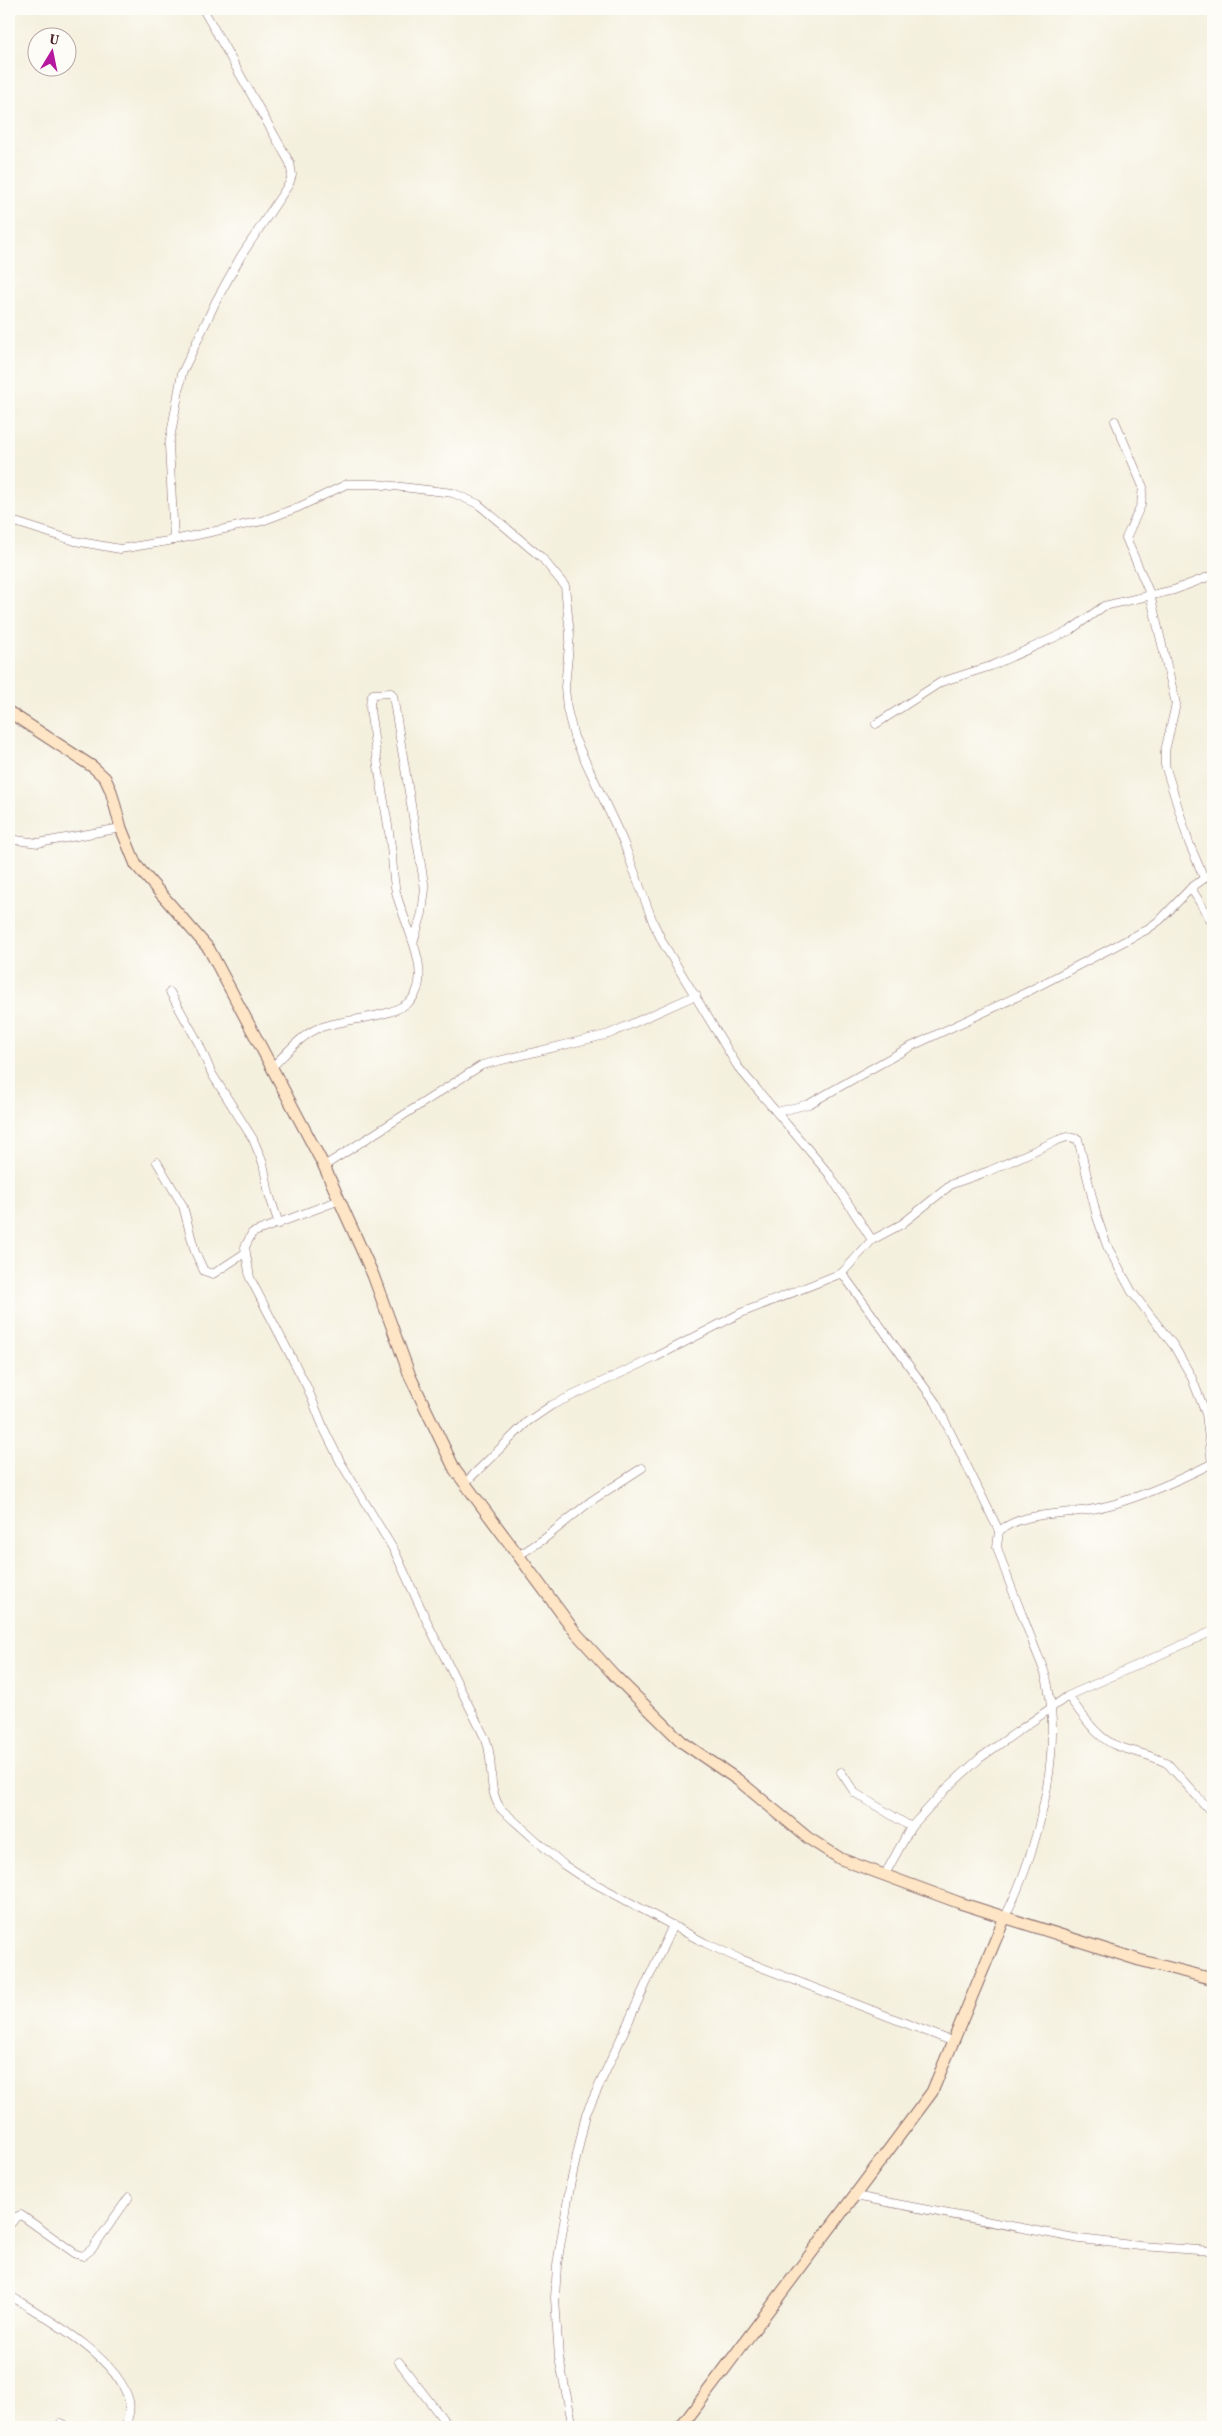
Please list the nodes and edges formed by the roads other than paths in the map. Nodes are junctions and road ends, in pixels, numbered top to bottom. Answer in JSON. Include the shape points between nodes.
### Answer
{"nodes":[{"id":1,"x":204,"y":9,"type":"edge"},
{"id":2,"x":1115,"y":420,"type":"dead end"},
{"id":3,"x":9,"y":520,"type":"edge"},
{"id":4,"x":174,"y":540,"type":"junction"},
{"id":5,"x":1213,"y":575,"type":"edge"},
{"id":6,"x":1150,"y":594,"type":"junction"},
{"id":7,"x":9,"y":712,"type":"edge"},
{"id":8,"x":876,"y":724,"type":"dead end"},
{"id":9,"x":121,"y":828,"type":"junction"},
{"id":10,"x":9,"y":838,"type":"edge"},
{"id":11,"x":1213,"y":872,"type":"edge"},
{"id":12,"x":1204,"y":878,"type":"junction"},
{"id":13,"x":1191,"y":888,"type":"junction"},
{"id":14,"x":1213,"y":924,"type":"edge"},
{"id":15,"x":414,"y":940,"type":"junction"},
{"id":16,"x":170,"y":992,"type":"dead end"},
{"id":17,"x":696,"y":995,"type":"junction"},
{"id":18,"x":272,"y":1067,"type":"junction"},
{"id":19,"x":777,"y":1112,"type":"junction"},
{"id":20,"x":157,"y":1162,"type":"dead end"},
{"id":21,"x":324,"y":1166,"type":"junction"},
{"id":22,"x":340,"y":1200,"type":"junction"},
{"id":23,"x":280,"y":1224,"type":"junction"},
{"id":24,"x":872,"y":1240,"type":"junction"},
{"id":25,"x":245,"y":1253,"type":"junction"},
{"id":26,"x":842,"y":1273,"type":"junction"},
{"id":27,"x":1213,"y":1464,"type":"edge"},
{"id":28,"x":642,"y":1468,"type":"dead end"},
{"id":29,"x":464,"y":1484,"type":"junction"},
{"id":30,"x":999,"y":1531,"type":"junction"},
{"id":31,"x":518,"y":1556,"type":"junction"},
{"id":32,"x":1213,"y":1631,"type":"edge"},
{"id":33,"x":1068,"y":1696,"type":"junction"},
{"id":34,"x":1052,"y":1707,"type":"junction"},
{"id":35,"x":841,"y":1772,"type":"dead end"},
{"id":36,"x":1213,"y":1814,"type":"edge"},
{"id":37,"x":911,"y":1827,"type":"junction"},
{"id":38,"x":884,"y":1876,"type":"junction"},
{"id":39,"x":1005,"y":1917,"type":"junction"},
{"id":40,"x":673,"y":1926,"type":"junction"},
{"id":41,"x":1213,"y":1980,"type":"edge"},
{"id":42,"x":954,"y":2042,"type":"junction"},
{"id":43,"x":855,"y":2196,"type":"junction"},
{"id":44,"x":129,"y":2197,"type":"dead end"},
{"id":45,"x":9,"y":2226,"type":"edge"},
{"id":46,"x":1213,"y":2250,"type":"edge"},
{"id":47,"x":9,"y":2296,"type":"edge"},
{"id":48,"x":399,"y":2362,"type":"dead end"},
{"id":49,"x":125,"y":2427,"type":"edge"},
{"id":50,"x":449,"y":2427,"type":"edge"},
{"id":51,"x":573,"y":2427,"type":"edge"},
{"id":52,"x":681,"y":2427,"type":"edge"}],
"edges":[{"from":1,"to":4,"type":"street","via":[[290,163],[292,175],[241,256],[182,373],[169,444]]},
{"from":2,"to":6,"type":"street","via":[[1143,487],[1141,505],[1126,538]]},
{"from":3,"to":4,"type":"street","via":[[75,541],[110,548]]},
{"from":4,"to":17,"type":"street","via":[[262,520],[347,484],[376,484],[453,493],[478,504],[525,542],[565,586],[570,635],[565,687],[574,737],[623,841],[653,922]]},
{"from":5,"to":6,"type":"street","via":[[1174,590]]},
{"from":6,"to":8,"type":"street","via":[[1104,606],[1069,631],[991,666],[941,682]]},
{"from":6,"to":12,"type":"street","via":[[1176,704],[1165,765],[1189,843]]},
{"from":7,"to":9,"type":"street","via":[[99,771],[111,791]]},
{"from":9,"to":10,"type":"street","via":[[38,843]]},
{"from":9,"to":18,"type":"street","via":[[136,865],[209,949]]},
{"from":11,"to":12,"type":"street"},
{"from":12,"to":13,"type":"street"},
{"from":13,"to":14,"type":"street"},
{"from":13,"to":19,"type":"street","via":[[1146,930],[1027,992],[910,1047],[809,1104]]},
{"from":15,"to":15,"type":"street","via":[[396,892],[375,750],[370,701],[378,692],[394,696],[420,854],[424,889],[422,913]]},
{"from":15,"to":18,"type":"street","via":[[418,985],[412,999],[393,1011],[319,1028]]},
{"from":16,"to":23,"type":"street","via":[[212,1074],[252,1139],[263,1163]]},
{"from":17,"to":19,"type":"street","via":[[738,1067]]},
{"from":17,"to":21,"type":"street","via":[[609,1034],[482,1065]]},
{"from":18,"to":21,"type":"street"},
{"from":19,"to":24,"type":"street","via":[[829,1174]]},
{"from":20,"to":25,"type":"street","via":[[183,1206],[195,1252],[204,1271],[213,1274]]},
{"from":21,"to":22,"type":"street"},
{"from":22,"to":23,"type":"street"},
{"from":22,"to":29,"type":"street","via":[[373,1275],[410,1376],[443,1448]]},
{"from":23,"to":25,"type":"street","via":[[252,1233]]},
{"from":24,"to":26,"type":"street"},
{"from":24,"to":27,"type":"street","via":[[902,1224],[952,1184],[1058,1140],[1076,1137],[1107,1246],[1132,1292],[1174,1346],[1191,1376],[1206,1414]]},
{"from":25,"to":40,"type":"street","via":[[250,1278],[308,1387],[324,1429],[395,1552],[486,1740],[497,1804],[564,1865]]},
{"from":26,"to":29,"type":"street","via":[[741,1312],[552,1405],[527,1422]]},
{"from":26,"to":30,"type":"street","via":[[936,1403]]},
{"from":27,"to":30,"type":"street","via":[[1115,1504],[1038,1515]]},
{"from":28,"to":31,"type":"street","via":[[591,1501]]},
{"from":29,"to":31,"type":"street"},
{"from":30,"to":34,"type":"street","via":[[997,1547],[1046,1678]]},
{"from":31,"to":38,"type":"street","via":[[582,1640],[675,1736],[738,1780],[808,1838],[841,1859]]},
{"from":32,"to":33,"type":"street"},
{"from":33,"to":34,"type":"street"},
{"from":33,"to":36,"type":"street","via":[[1104,1739],[1168,1764]]},
{"from":34,"to":37,"type":"street","via":[[962,1773]]},
{"from":34,"to":39,"type":"street","via":[[1049,1774],[1041,1815]]},
{"from":35,"to":37,"type":"street","via":[[855,1793]]},
{"from":37,"to":38,"type":"street"},
{"from":38,"to":39,"type":"street"},
{"from":39,"to":41,"type":"street"},
{"from":39,"to":42,"type":"street"},
{"from":40,"to":42,"type":"street","via":[[740,1959]]},
{"from":40,"to":51,"type":"street","via":[[586,2114],[570,2186],[555,2298],[559,2358]]},
{"from":42,"to":43,"type":"street","via":[[932,2092]]},
{"from":43,"to":46,"type":"street","via":[[1080,2239]]},
{"from":43,"to":52,"type":"street"},
{"from":44,"to":45,"type":"street","via":[[92,2249],[83,2256],[21,2215]]},
{"from":47,"to":49,"type":"street","via":[[53,2321],[109,2367],[129,2401],[130,2412]]},
{"from":48,"to":50,"type":"street"}]}
